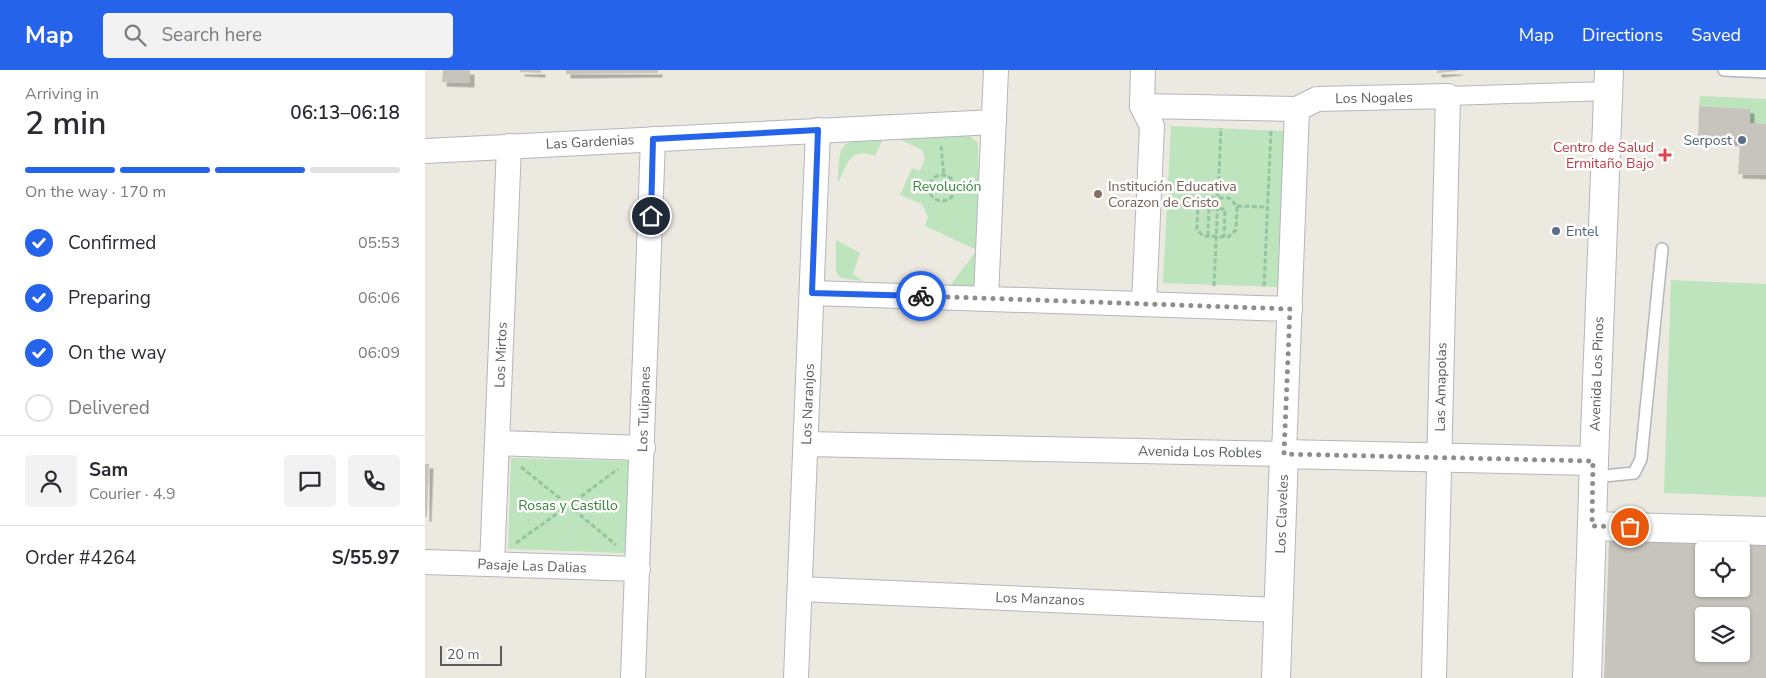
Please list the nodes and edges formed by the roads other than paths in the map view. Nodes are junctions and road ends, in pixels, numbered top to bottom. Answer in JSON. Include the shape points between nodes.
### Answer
{"nodes":[{"id":1,"x":996,"y":70,"type":"edge"},
{"id":2,"x":1143,"y":70,"type":"edge"},
{"id":3,"x":1724,"y":70,"type":"edge"},
{"id":4,"x":1766,"y":72,"type":"edge"},
{"id":5,"x":1609,"y":81,"type":"edge"},
{"id":6,"x":1448,"y":96,"type":"junction"},
{"id":7,"x":1142,"y":106,"type":"junction"},
{"id":8,"x":1297,"y":109,"type":"junction"},
{"id":9,"x":994,"y":122,"type":"junction"},
{"id":10,"x":818,"y":130,"type":"junction"},
{"id":11,"x":653,"y":139,"type":"junction"},
{"id":12,"x":509,"y":146,"type":"junction"},
{"id":13,"x":425,"y":151,"type":"edge"},
{"id":14,"x":1662,"y":250,"type":"dead end"},
{"id":15,"x":812,"y":293,"type":"junction"},
{"id":16,"x":986,"y":298,"type":"junction"},
{"id":17,"x":1144,"y":304,"type":"junction"},
{"id":18,"x":1290,"y":309,"type":"junction"},
{"id":19,"x":497,"y":443,"type":"junction"},
{"id":20,"x":806,"y":444,"type":"junction"},
{"id":21,"x":643,"y":448,"type":"junction"},
{"id":22,"x":1284,"y":454,"type":"junction"},
{"id":23,"x":1439,"y":458,"type":"junction"},
{"id":24,"x":1593,"y":469,"type":"junction"},
{"id":25,"x":1592,"y":526,"type":"junction"},
{"id":26,"x":1766,"y":531,"type":"edge"},
{"id":27,"x":425,"y":562,"type":"edge"},
{"id":28,"x":492,"y":564,"type":"junction"},
{"id":29,"x":638,"y":569,"type":"junction"},
{"id":30,"x":800,"y":589,"type":"junction"},
{"id":31,"x":1279,"y":610,"type":"junction"},
{"id":32,"x":633,"y":678,"type":"edge"},
{"id":33,"x":796,"y":678,"type":"edge"},
{"id":34,"x":1276,"y":678,"type":"edge"},
{"id":35,"x":1433,"y":678,"type":"edge"},
{"id":36,"x":1587,"y":678,"type":"edge"}],
"edges":[{"from":1,"to":9,"type":"street"},
{"from":2,"to":7,"type":"street"},
{"from":3,"to":4,"type":"lane"},
{"from":5,"to":6,"type":"street","name":"Los Nogales"},
{"from":5,"to":24,"type":"street","name":"Avenida Los Pinos"},
{"from":6,"to":8,"type":"street","name":"Los Nogales","via":[[1317,99]]},
{"from":6,"to":23,"type":"street","name":"Las Amapolas"},
{"from":7,"to":8,"type":"street","name":"Los Nogales"},
{"from":7,"to":17,"type":"street","via":[[1152,126]]},
{"from":8,"to":18,"type":"street","name":"Los Claveles"},
{"from":9,"to":10,"type":"street","name":"Las Gardenias"},
{"from":9,"to":16,"type":"street"},
{"from":10,"to":11,"type":"street","name":"Las Gardenias"},
{"from":10,"to":15,"type":"street","name":"Los Naranjos"},
{"from":11,"to":12,"type":"street","name":"Las Gardenias"},
{"from":11,"to":21,"type":"street","name":"Los Tulipanes"},
{"from":12,"to":13,"type":"street","name":"Las Gardenias"},
{"from":12,"to":19,"type":"street","name":"Los Mirtos"},
{"from":14,"to":24,"type":"lane","via":[[1641,460],[1633,473]]},
{"from":15,"to":16,"type":"street"},
{"from":15,"to":20,"type":"street","name":"Los Naranjos"},
{"from":16,"to":17,"type":"street"},
{"from":17,"to":18,"type":"street"},
{"from":18,"to":22,"type":"street","name":"Los Claveles"},
{"from":19,"to":21,"type":"street"},
{"from":19,"to":28,"type":"street","name":"Los Mirtos"},
{"from":20,"to":22,"type":"street","name":"Avenida Los Robles"},
{"from":20,"to":30,"type":"street","name":"Los Naranjos"},
{"from":21,"to":29,"type":"street","name":"Los Tulipanes"},
{"from":22,"to":23,"type":"street","name":"Avenida Los Robles"},
{"from":22,"to":31,"type":"street","name":"Los Claveles"},
{"from":23,"to":24,"type":"street","name":"Avenida Los Robles"},
{"from":23,"to":35,"type":"street","name":"Las Amapolas"},
{"from":24,"to":25,"type":"street","name":"Avenida Los Pinos"},
{"from":25,"to":26,"type":"street"},
{"from":25,"to":36,"type":"street","name":"Avenida Los Pinos"},
{"from":27,"to":28,"type":"street","name":"Pasaje Las Dalias"},
{"from":28,"to":29,"type":"street","name":"Pasaje Las Dalias"},
{"from":29,"to":32,"type":"street","name":"Los Tulipanes"},
{"from":30,"to":31,"type":"street","name":"Los Manzanos"},
{"from":30,"to":33,"type":"street","name":"Los Naranjos"},
{"from":31,"to":34,"type":"street","name":"Los Claveles"}]}
